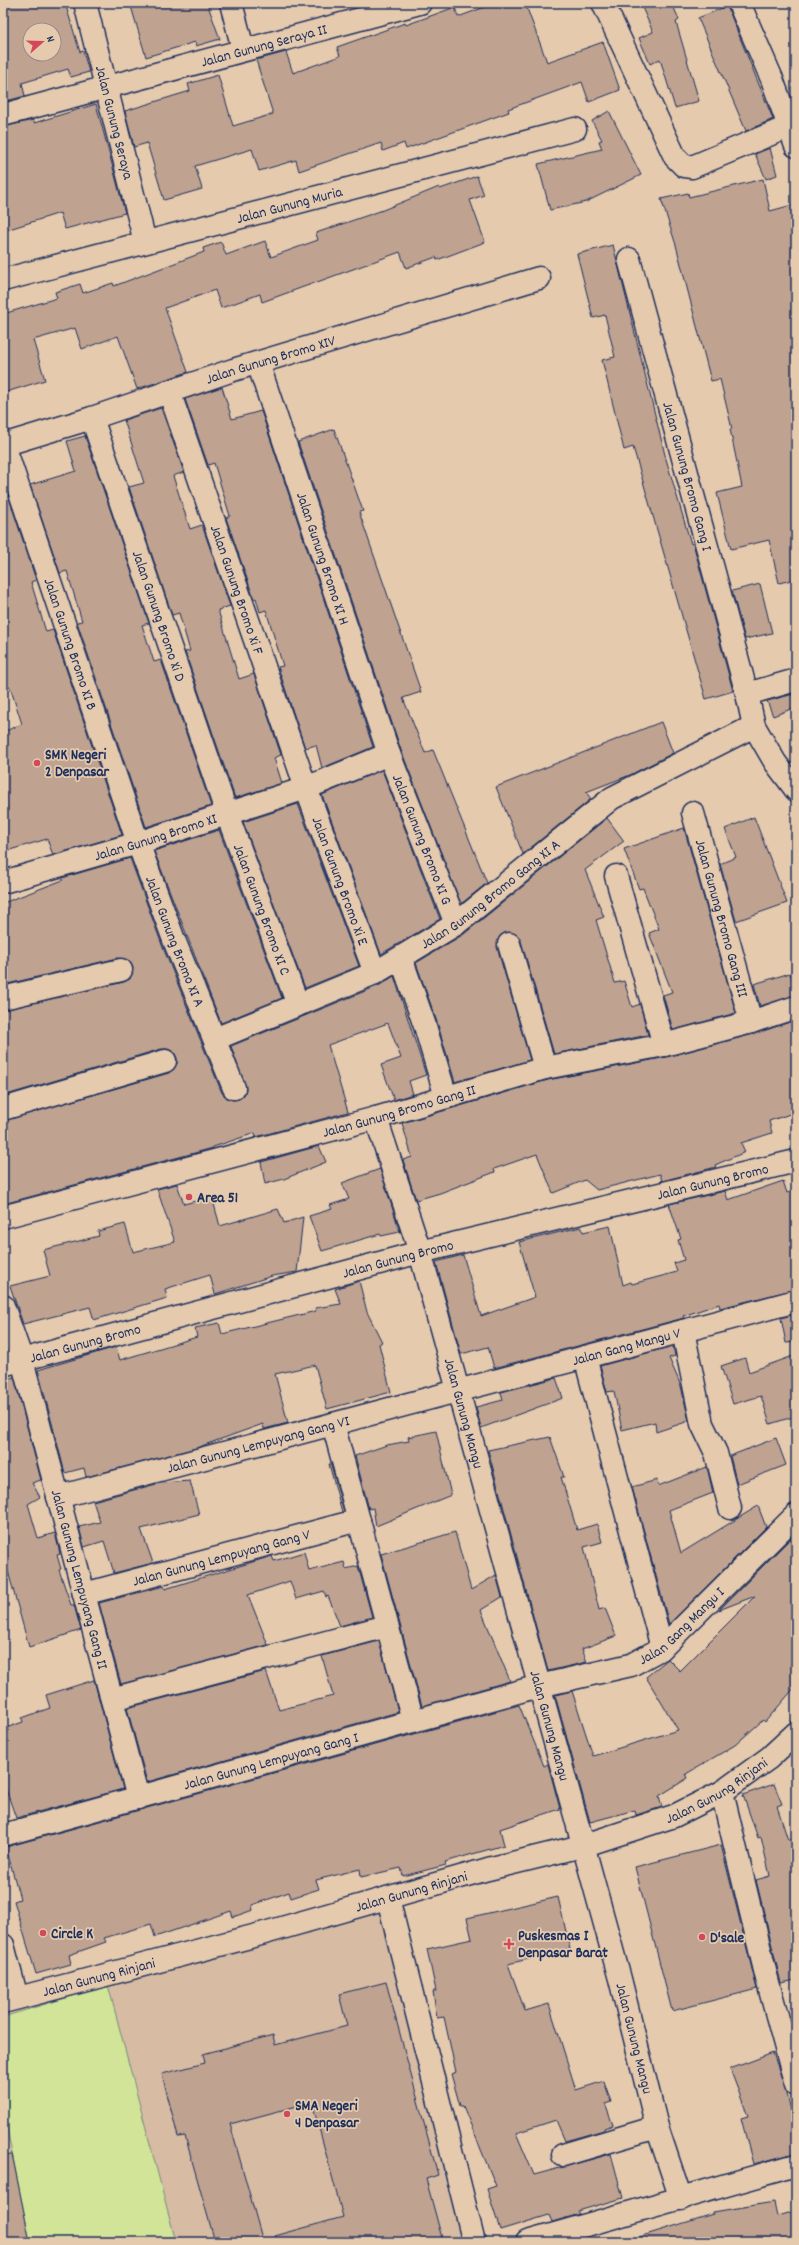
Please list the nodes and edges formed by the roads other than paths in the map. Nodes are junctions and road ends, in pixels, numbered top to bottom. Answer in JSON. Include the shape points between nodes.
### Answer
{"nodes":[{"id":1,"x":85,"y":3,"type":"edge"},
{"id":2,"x":231,"y":3,"type":"edge"},
{"id":3,"x":420,"y":3,"type":"edge"},
{"id":4,"x":603,"y":3,"type":"edge"},
{"id":5,"x":739,"y":3,"type":"edge"},
{"id":6,"x":243,"y":49,"type":"junction"},
{"id":7,"x":106,"y":87,"type":"junction"},
{"id":8,"x":3,"y":115,"type":"edge"},
{"id":9,"x":575,"y":129,"type":"dead end"},
{"id":10,"x":793,"y":136,"type":"edge"},
{"id":11,"x":145,"y":242,"type":"junction"},
{"id":12,"x":628,"y":259,"type":"dead end"},
{"id":13,"x":539,"y":278,"type":"dead end"},
{"id":14,"x":3,"y":280,"type":"edge"},
{"id":15,"x":258,"y":363,"type":"junction"},
{"id":16,"x":169,"y":391,"type":"junction"},
{"id":17,"x":92,"y":418,"type":"junction"},
{"id":18,"x":4,"y":445,"type":"edge"},
{"id":19,"x":796,"y":680,"type":"edge"},
{"id":20,"x":747,"y":694,"type":"junction"},
{"id":21,"x":754,"y":726,"type":"junction"},
{"id":22,"x":389,"y":754,"type":"junction"},
{"id":23,"x":306,"y":788,"type":"junction"},
{"id":24,"x":796,"y":790,"type":"edge"},
{"id":25,"x":693,"y":813,"type":"dead end"},
{"id":26,"x":228,"y":814,"type":"junction"},
{"id":27,"x":138,"y":843,"type":"junction"},
{"id":28,"x":616,"y":876,"type":"dead end"},
{"id":29,"x":3,"y":882,"type":"edge"},
{"id":30,"x":456,"y":924,"type":"junction"},
{"id":31,"x":509,"y":944,"type":"dead end"},
{"id":32,"x":401,"y":958,"type":"junction"},
{"id":33,"x":121,"y":970,"type":"dead end"},
{"id":34,"x":375,"y":974,"type":"junction"},
{"id":35,"x":3,"y":998,"type":"edge"},
{"id":36,"x":298,"y":1005,"type":"junction"},
{"id":37,"x":796,"y":1007,"type":"edge"},
{"id":38,"x":751,"y":1022,"type":"junction"},
{"id":39,"x":215,"y":1039,"type":"junction"},
{"id":40,"x":664,"y":1045,"type":"junction"},
{"id":41,"x":165,"y":1061,"type":"dead end"},
{"id":42,"x":545,"y":1068,"type":"junction"},
{"id":43,"x":234,"y":1088,"type":"dead end"},
{"id":44,"x":446,"y":1097,"type":"junction"},
{"id":45,"x":3,"y":1109,"type":"edge"},
{"id":46,"x":376,"y":1118,"type":"junction"},
{"id":47,"x":796,"y":1161,"type":"edge"},
{"id":48,"x":3,"y":1217,"type":"edge"},
{"id":49,"x":420,"y":1252,"type":"junction"},
{"id":50,"x":796,"y":1301,"type":"edge"},
{"id":51,"x":3,"y":1306,"type":"edge"},
{"id":52,"x":683,"y":1331,"type":"junction"},
{"id":53,"x":585,"y":1357,"type":"junction"},
{"id":54,"x":12,"y":1363,"type":"edge"},
{"id":55,"x":458,"y":1392,"type":"junction"},
{"id":56,"x":333,"y":1424,"type":"junction"},
{"id":57,"x":58,"y":1497,"type":"junction"},
{"id":58,"x":730,"y":1508,"type":"dead end"},
{"id":59,"x":796,"y":1516,"type":"edge"},
{"id":60,"x":359,"y":1520,"type":"junction"},
{"id":61,"x":84,"y":1594,"type":"junction"},
{"id":62,"x":388,"y":1626,"type":"junction"},
{"id":63,"x":662,"y":1648,"type":"junction"},
{"id":64,"x":539,"y":1686,"type":"junction"},
{"id":65,"x":112,"y":1699,"type":"junction"},
{"id":66,"x":413,"y":1721,"type":"junction"},
{"id":67,"x":796,"y":1733,"type":"edge"},
{"id":68,"x":722,"y":1792,"type":"junction"},
{"id":69,"x":138,"y":1798,"type":"junction"},
{"id":70,"x":3,"y":1835,"type":"edge"},
{"id":71,"x":582,"y":1846,"type":"junction"},
{"id":72,"x":388,"y":1898,"type":"junction"},
{"id":73,"x":3,"y":1945,"type":"edge"},
{"id":74,"x":10,"y":2000,"type":"edge"},
{"id":75,"x":795,"y":2078,"type":"edge"},
{"id":76,"x":656,"y":2127,"type":"junction"},
{"id":77,"x":563,"y":2155,"type":"dead end"},
{"id":78,"x":796,"y":2165,"type":"edge"},
{"id":79,"x":681,"y":2199,"type":"junction"},
{"id":80,"x":474,"y":2242,"type":"edge"},
{"id":81,"x":527,"y":2242,"type":"edge"}],
"edges":[{"from":1,"to":7,"type":"street","name":"Jalan Gunung Seraya"},
{"from":2,"to":6,"type":"street"},
{"from":3,"to":6,"type":"street","name":"Jalan Gunung Seraya II"},
{"from":4,"to":10,"type":"street","via":[[675,157],[684,166],[692,167]]},
{"from":5,"to":10,"type":"street"},
{"from":6,"to":7,"type":"street","name":"Jalan Gunung Seraya II"},
{"from":7,"to":8,"type":"street","name":"Jalan Gunung Seraya II"},
{"from":7,"to":11,"type":"street","name":"Jalan Gunung Seraya"},
{"from":9,"to":11,"type":"street","name":"Jalan Gunung Muria"},
{"from":11,"to":14,"type":"street","name":"Jalan Gunung Muria"},
{"from":12,"to":20,"type":"street","name":"Jalan Gunung Bromo Gang I"},
{"from":13,"to":15,"type":"street","name":"Jalan Gunung Bromo XIV"},
{"from":15,"to":16,"type":"street","name":"Jalan Gunung Bromo XIV"},
{"from":15,"to":22,"type":"street","name":"Jalan Gunung Bromo XI H"},
{"from":16,"to":17,"type":"street","name":"Jalan Gunung Bromo XIV"},
{"from":16,"to":23,"type":"street","name":"Jalan Gunung Bromo Xi F"},
{"from":17,"to":18,"type":"street","name":"Jalan Gunung Bromo XIV"},
{"from":17,"to":26,"type":"street","name":"Jalan Gunung Bromo Xi D"},
{"from":18,"to":27,"type":"street","name":"Jalan Gunung Bromo XI B"},
{"from":19,"to":20,"type":"street"},
{"from":20,"to":21,"type":"street","name":"Jalan Gunung Bromo Gang I"},
{"from":21,"to":24,"type":"street","name":"Jalan Gunung Bromo Gang I","via":[[775,762]]},
{"from":21,"to":30,"type":"street","name":"Jalan Gunung Bromo Gang XI A","via":[[612,798]]},
{"from":22,"to":23,"type":"street","name":"Jalan Gunung Bromo XI"},
{"from":22,"to":30,"type":"street","name":"Jalan Gunung Bromo XI G"},
{"from":23,"to":26,"type":"street","name":"Jalan Gunung Bromo XI"},
{"from":23,"to":34,"type":"street","name":"Jalan Gunung Bromo Xi E"},
{"from":25,"to":38,"type":"street","name":"Jalan Gunung Bromo Gang III"},
{"from":26,"to":27,"type":"street","name":"Jalan Gunung Bromo XI"},
{"from":26,"to":36,"type":"street","name":"Jalan Gunung Bromo XI C"},
{"from":27,"to":29,"type":"street","name":"Jalan Gunung Bromo XI"},
{"from":27,"to":39,"type":"street","name":"Jalan Gunung Bromo XI A"},
{"from":28,"to":40,"type":"street"},
{"from":30,"to":32,"type":"street","name":"Jalan Gunung Bromo Gang XI A"},
{"from":31,"to":42,"type":"street"},
{"from":32,"to":34,"type":"street","name":"Jalan Gunung Bromo Gang XI A"},
{"from":32,"to":44,"type":"street"},
{"from":33,"to":35,"type":"street"},
{"from":34,"to":36,"type":"street","name":"Jalan Gunung Bromo Gang XI A"},
{"from":36,"to":39,"type":"street","name":"Jalan Gunung Bromo Gang XI A"},
{"from":37,"to":38,"type":"street","name":"Jalan Gunung Bromo Gang II"},
{"from":38,"to":40,"type":"street","name":"Jalan Gunung Bromo Gang II"},
{"from":39,"to":43,"type":"street","name":"Jalan Gunung Bromo XI A"},
{"from":40,"to":42,"type":"street","name":"Jalan Gunung Bromo Gang II"},
{"from":41,"to":45,"type":"street"},
{"from":42,"to":44,"type":"street","name":"Jalan Gunung Bromo Gang II"},
{"from":44,"to":46,"type":"street","name":"Jalan Gunung Bromo Gang II"},
{"from":46,"to":48,"type":"street","name":"Jalan Gunung Bromo Gang II"},
{"from":46,"to":49,"type":"street","name":"Jalan Gunung Mangu"},
{"from":47,"to":49,"type":"street","name":"Jalan Gunung Bromo"},
{"from":49,"to":54,"type":"street","name":"Jalan Gunung Bromo"},
{"from":49,"to":55,"type":"street","name":"Jalan Gunung Mangu"},
{"from":50,"to":52,"type":"street","name":"Jalan Gang Mangu V"},
{"from":51,"to":54,"type":"street","name":"Jalan Gunung Lempuyang Gang II"},
{"from":52,"to":53,"type":"street","name":"Jalan Gang Mangu V"},
{"from":52,"to":58,"type":"street","via":[[702,1424],[716,1453]]},
{"from":53,"to":55,"type":"street","name":"Jalan Gang Mangu V"},
{"from":53,"to":63,"type":"street"},
{"from":54,"to":57,"type":"street","name":"Jalan Gunung Lempuyang Gang II"},
{"from":55,"to":56,"type":"street","name":"Jalan Gunung Lempuyang Gang VI"},
{"from":55,"to":64,"type":"street","name":"Jalan Gunung Mangu"},
{"from":56,"to":57,"type":"street","name":"Jalan Gunung Lempuyang Gang VI"},
{"from":56,"to":60,"type":"street"},
{"from":57,"to":61,"type":"street","name":"Jalan Gunung Lempuyang Gang II"},
{"from":59,"to":63,"type":"street","name":"Jalan Gang Mangu I"},
{"from":60,"to":61,"type":"street","name":"Jalan Gunung Lempuyang Gang V"},
{"from":60,"to":62,"type":"street"},
{"from":61,"to":65,"type":"street","name":"Jalan Gunung Lempuyang Gang II"},
{"from":62,"to":65,"type":"street"},
{"from":62,"to":66,"type":"street"},
{"from":63,"to":64,"type":"street","name":"Jalan Gang Mangu I","via":[[631,1665]]},
{"from":64,"to":66,"type":"street","name":"Jalan Gunung Lempuyang Gang I"},
{"from":64,"to":71,"type":"street","name":"Jalan Gunung Mangu"},
{"from":65,"to":69,"type":"street","name":"Jalan Gunung Lempuyang Gang II"},
{"from":66,"to":69,"type":"street","name":"Jalan Gunung Lempuyang Gang I"},
{"from":67,"to":68,"type":"street","name":"Jalan Gunung Rinjani","via":[[769,1758]]},
{"from":68,"to":71,"type":"street","name":"Jalan Gunung Rinjani","via":[[674,1816]]},
{"from":68,"to":75,"type":"street","via":[[767,1979]]},
{"from":69,"to":70,"type":"street","name":"Jalan Gunung Lempuyang Gang I"},
{"from":71,"to":72,"type":"street","name":"Jalan Gunung Rinjani","via":[[488,1869]]},
{"from":71,"to":76,"type":"street","name":"Jalan Gunung Mangu","via":[[620,1978]]},
{"from":72,"to":74,"type":"street","name":"Jalan Gunung Rinjani"},
{"from":72,"to":80,"type":"street"},
{"from":73,"to":74,"type":"street"},
{"from":76,"to":77,"type":"street"},
{"from":76,"to":79,"type":"street","name":"Jalan Gunung Mangu"},
{"from":78,"to":79,"type":"street"},
{"from":79,"to":81,"type":"street"}]}
